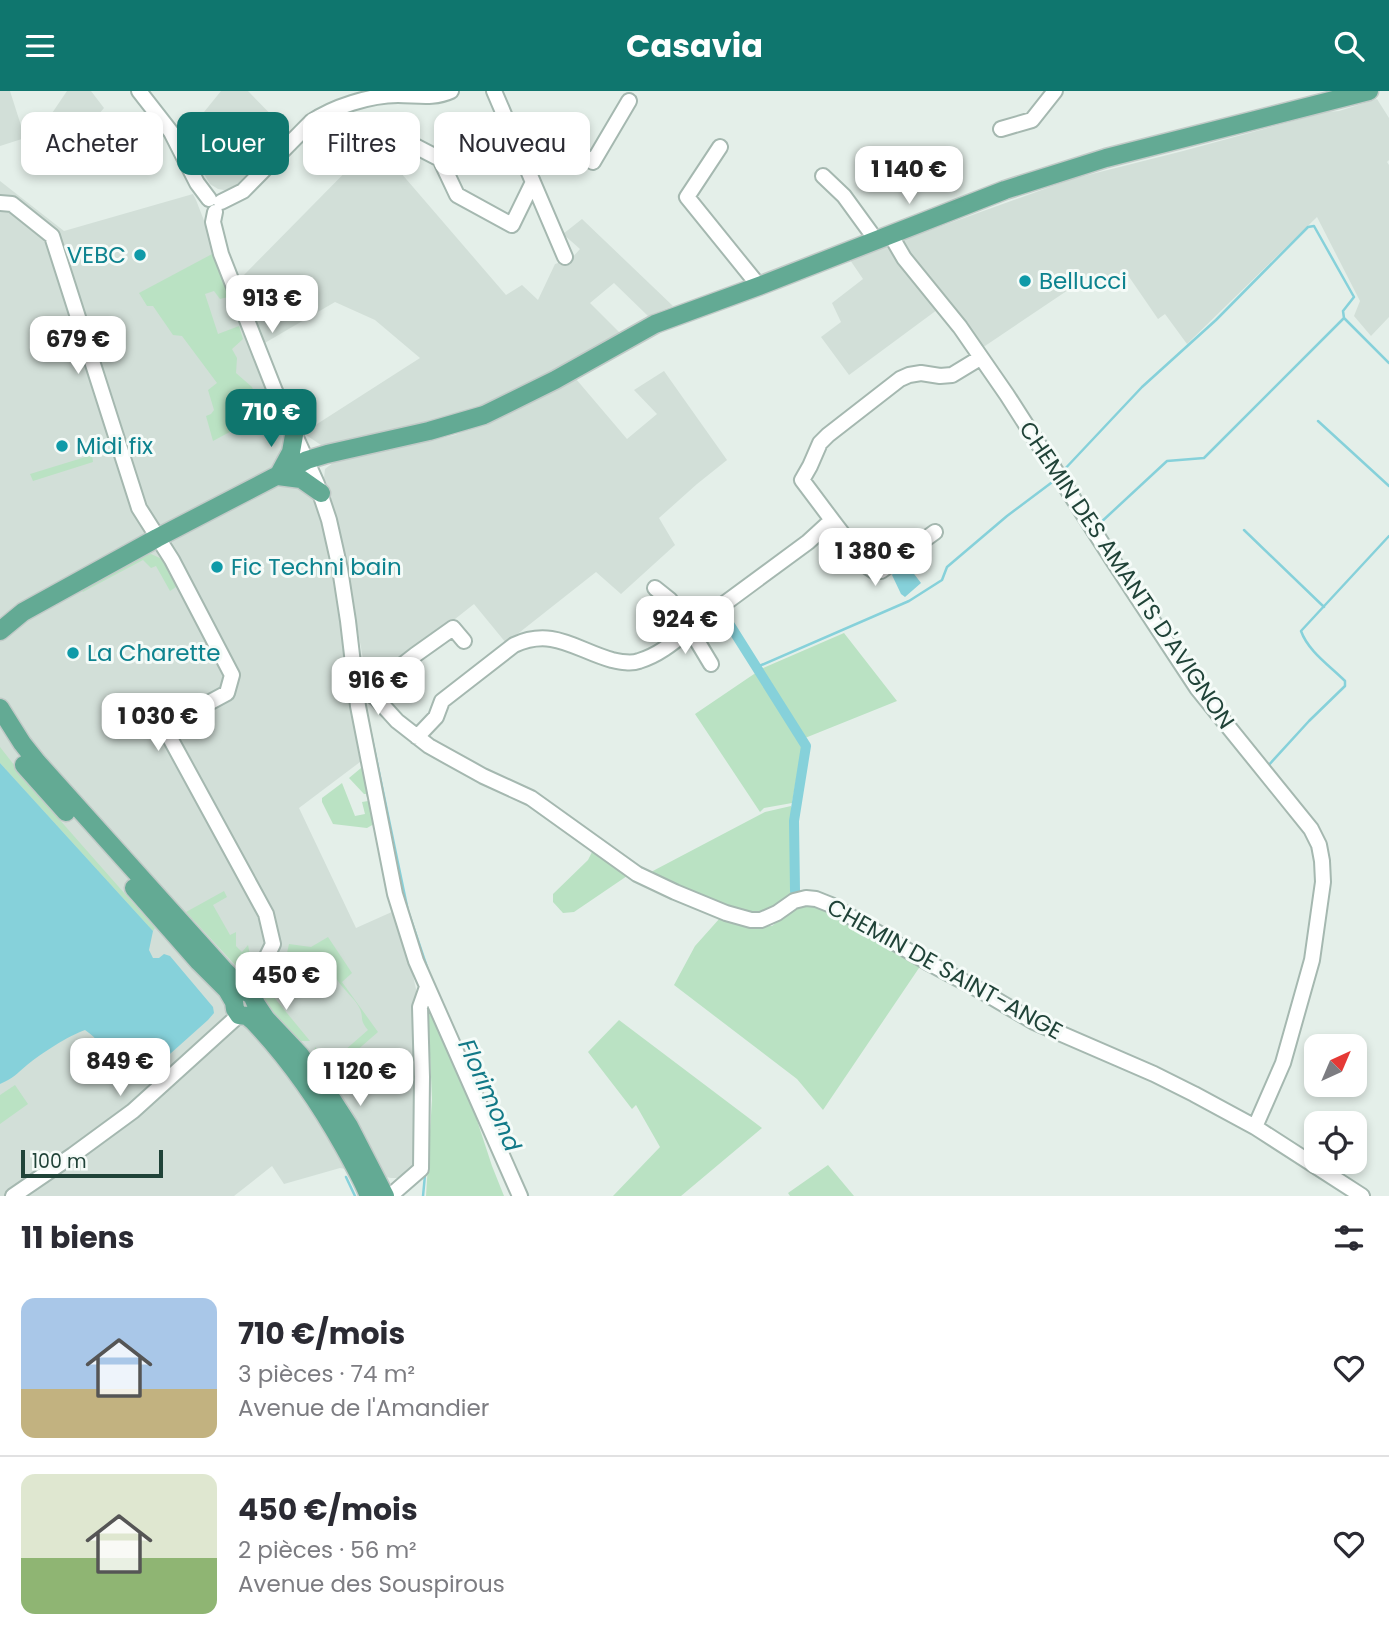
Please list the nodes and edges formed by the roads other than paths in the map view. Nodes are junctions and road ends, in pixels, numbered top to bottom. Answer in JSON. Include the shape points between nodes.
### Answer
{"nodes":[{"id":1,"x":139,"y":91,"type":"edge"},
{"id":2,"x":452,"y":91,"type":"edge"},
{"id":3,"x":494,"y":91,"type":"edge"},
{"id":4,"x":1055,"y":91,"type":"edge"},
{"id":5,"x":1369,"y":91,"type":"edge"},
{"id":6,"x":364,"y":96,"type":"edge"},
{"id":7,"x":629,"y":101,"type":"dead end"},
{"id":8,"x":503,"y":112,"type":"edge"},
{"id":9,"x":1001,"y":129,"type":"dead end"},
{"id":10,"x":720,"y":147,"type":"dead end"},
{"id":11,"x":590,"y":160,"type":"edge"},
{"id":12,"x":448,"y":175,"type":"edge"},
{"id":13,"x":530,"y":175,"type":"joint"},
{"id":14,"x":823,"y":176,"type":"dead end"},
{"id":15,"x":0,"y":203,"type":"edge"},
{"id":16,"x":215,"y":204,"type":"junction"},
{"id":17,"x":883,"y":237,"type":"junction"},
{"id":18,"x":565,"y":257,"type":"dead end"},
{"id":19,"x":759,"y":286,"type":"junction"},
{"id":20,"x":980,"y":358,"type":"junction"},
{"id":21,"x":294,"y":435,"type":"junction"},
{"id":22,"x":307,"y":460,"type":"junction"},
{"id":23,"x":278,"y":475,"type":"junction"},
{"id":24,"x":321,"y":493,"type":"junction"},
{"id":25,"x":832,"y":520,"type":"junction"},
{"id":26,"x":935,"y":532,"type":"dead end"},
{"id":27,"x":158,"y":538,"type":"junction"},
{"id":28,"x":655,"y":588,"type":"dead end"},
{"id":29,"x":23,"y":612,"type":"junction"},
{"id":30,"x":0,"y":617,"type":"edge"},
{"id":31,"x":690,"y":629,"type":"junction"},
{"id":32,"x":0,"y":631,"type":"edge"},
{"id":33,"x":464,"y":641,"type":"dead end"},
{"id":34,"x":711,"y":664,"type":"dead end"},
{"id":35,"x":355,"y":681,"type":"junction"},
{"id":36,"x":369,"y":691,"type":"junction"},
{"id":37,"x":0,"y":708,"type":"edge"},
{"id":38,"x":0,"y":731,"type":"edge"},
{"id":39,"x":418,"y":737,"type":"junction"},
{"id":40,"x":427,"y":986,"type":"junction"},
{"id":41,"x":245,"y":1004,"type":"junction"},
{"id":42,"x":1255,"y":1127,"type":"junction"},
{"id":43,"x":13,"y":1196,"type":"edge"},
{"id":44,"x":369,"y":1196,"type":"edge"},
{"id":45,"x":387,"y":1196,"type":"edge"},
{"id":46,"x":520,"y":1196,"type":"edge"},
{"id":47,"x":1362,"y":1196,"type":"edge"}],
"edges":[{"from":1,"to":16,"type":"street","via":[[171,132],[197,183]]},
{"from":2,"to":6,"type":"street","via":[[434,96]]},
{"from":3,"to":8,"type":"street"},
{"from":4,"to":9,"type":"street","via":[[1032,120]]},
{"from":5,"to":17,"type":"main road","via":[[1107,157]]},
{"from":6,"to":16,"type":"street","via":[[310,122],[243,191]]},
{"from":7,"to":11,"type":"street","via":[[593,162]]},
{"from":10,"to":19,"type":"street","via":[[687,197]]},
{"from":12,"to":13,"type":"street","via":[[457,195],[512,225]]},
{"from":13,"to":18,"type":"street"},
{"from":14,"to":17,"type":"street","name":"CHEMIN DES AMANTS D'AVIGNON"},
{"from":15,"to":27,"type":"street","via":[[12,204],[52,236],[139,508]]},
{"from":16,"to":21,"type":"street","via":[[213,222],[221,254]]},
{"from":17,"to":19,"type":"main road"},
{"from":17,"to":20,"type":"street","name":"CHEMIN DES AMANTS D'AVIGNON","via":[[960,327]]},
{"from":19,"to":22,"type":"main road","via":[[654,324],[484,415]]},
{"from":20,"to":25,"type":"street","via":[[952,375],[921,373],[900,379],[820,443],[802,480]]},
{"from":20,"to":42,"type":"street","name":"CHEMIN DES AMANTS D'AVIGNON","via":[[1197,688],[1311,829],[1319,845],[1323,882],[1312,960],[1283,1062]]},
{"from":21,"to":22,"type":"street"},
{"from":21,"to":23,"type":"main road"},
{"from":22,"to":23,"type":"main road"},
{"from":22,"to":24,"type":"street"},
{"from":23,"to":24,"type":"main road","via":[[301,479]]},
{"from":23,"to":27,"type":"main road"},
{"from":24,"to":35,"type":"street","via":[[340,569]]},
{"from":25,"to":26,"type":"street","via":[[874,571],[881,571]]},
{"from":25,"to":31,"type":"street"},
{"from":27,"to":29,"type":"main road"},
{"from":27,"to":41,"type":"street","via":[[232,675],[227,692],[164,727],[266,914],[272,944]]},
{"from":28,"to":31,"type":"street","via":[[670,600]]},
{"from":29,"to":30,"type":"main road"},
{"from":29,"to":32,"type":"main road"},
{"from":31,"to":34,"type":"street"},
{"from":31,"to":39,"type":"street","via":[[660,653],[636,662],[598,656],[559,640],[524,640],[442,701],[436,717]]},
{"from":33,"to":36,"type":"street","via":[[453,628]]},
{"from":35,"to":36,"type":"street","name":"CHEMIN DE SAINT-ANGE"},
{"from":35,"to":40,"type":"street","via":[[395,894]]},
{"from":36,"to":39,"type":"street","name":"CHEMIN DE SAINT-ANGE"},
{"from":37,"to":41,"type":"main road","via":[[37,762],[223,969]]},
{"from":38,"to":41,"type":"main road","via":[[34,777],[207,971]]},
{"from":39,"to":42,"type":"street","name":"CHEMIN DE SAINT-ANGE","via":[[483,776],[531,797],[637,874],[675,892],[751,920],[761,920],[806,898],[824,902],[1034,1022],[1154,1074]]},
{"from":40,"to":45,"type":"street","via":[[420,1007],[421,1169]]},
{"from":40,"to":46,"type":"street"},
{"from":41,"to":43,"type":"street","via":[[137,1107]]},
{"from":41,"to":44,"type":"main road","via":[[302,1080]]},
{"from":41,"to":45,"type":"main road","via":[[267,1019],[306,1064],[349,1126]]},
{"from":42,"to":47,"type":"street","name":"CHEMIN DE SAINT-ANGE"}]}
